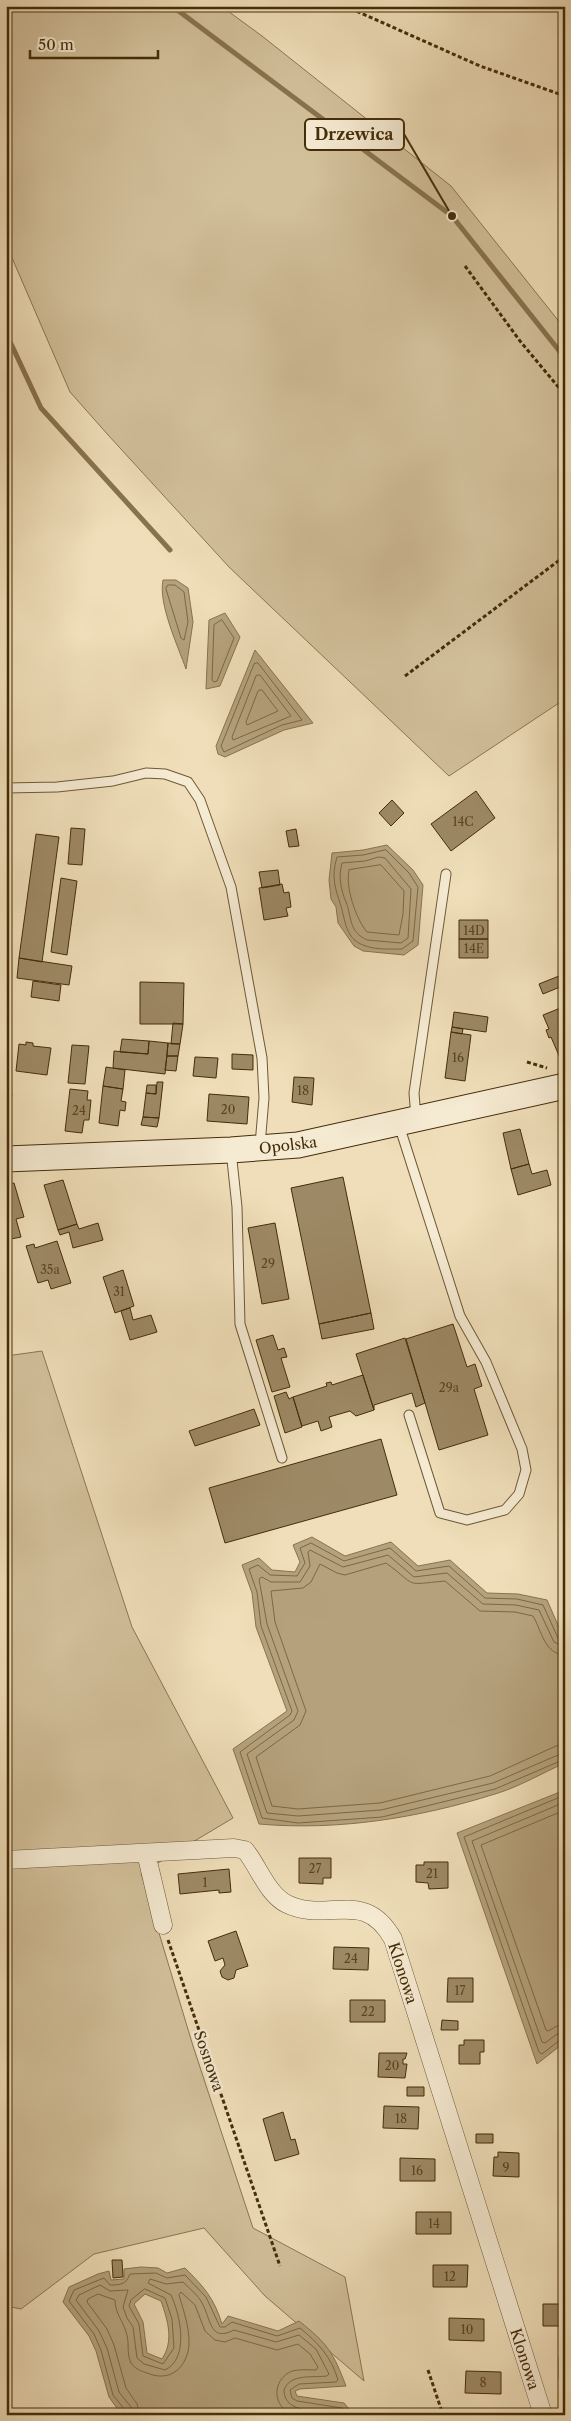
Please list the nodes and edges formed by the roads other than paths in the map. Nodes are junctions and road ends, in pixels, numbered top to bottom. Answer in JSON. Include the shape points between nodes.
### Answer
{"nodes":[{"id":1,"x":6,"y":788,"type":"edge"},
{"id":2,"x":446,"y":874,"type":"dead end"},
{"id":3,"x":559,"y":1077,"type":"edge"},
{"id":4,"x":408,"y":1123,"type":"junction"},
{"id":5,"x":260,"y":1148,"type":"junction"},
{"id":6,"x":231,"y":1150,"type":"junction"},
{"id":7,"x":6,"y":1159,"type":"edge"},
{"id":8,"x":409,"y":1415,"type":"dead end"},
{"id":9,"x":282,"y":1458,"type":"dead end"},
{"id":10,"x":146,"y":1853,"type":"junction"},
{"id":11,"x":6,"y":1860,"type":"edge"},
{"id":12,"x":163,"y":1925,"type":"road end"},
{"id":13,"x":543,"y":2415,"type":"edge"}],
"edges":[{"from":1,"to":5,"type":"lane","via":[[113,781],[146,773],[165,774],[188,782],[200,800],[231,887],[262,1058],[264,1098]]},
{"from":2,"to":4,"type":"lane"},
{"from":3,"to":4,"type":"street","name":"Opolska"},
{"from":4,"to":5,"type":"street","name":"Opolska","via":[[298,1145]]},
{"from":4,"to":8,"type":"lane","via":[[460,1316],[486,1362],[522,1449],[526,1470],[519,1494],[505,1510],[466,1520],[440,1513]]},
{"from":5,"to":6,"type":"street","name":"Opolska"},
{"from":6,"to":7,"type":"street","name":"Opolska"},
{"from":6,"to":9,"type":"lane","via":[[240,1324]]},
{"from":10,"to":11,"type":"street","name":"Klonowa"},
{"from":10,"to":12,"type":"street"},
{"from":10,"to":13,"type":"street","name":"Klonowa","via":[[245,1850],[265,1881],[286,1904],[303,1910],[355,1910],[372,1914],[384,1924],[396,1949]]}]}
